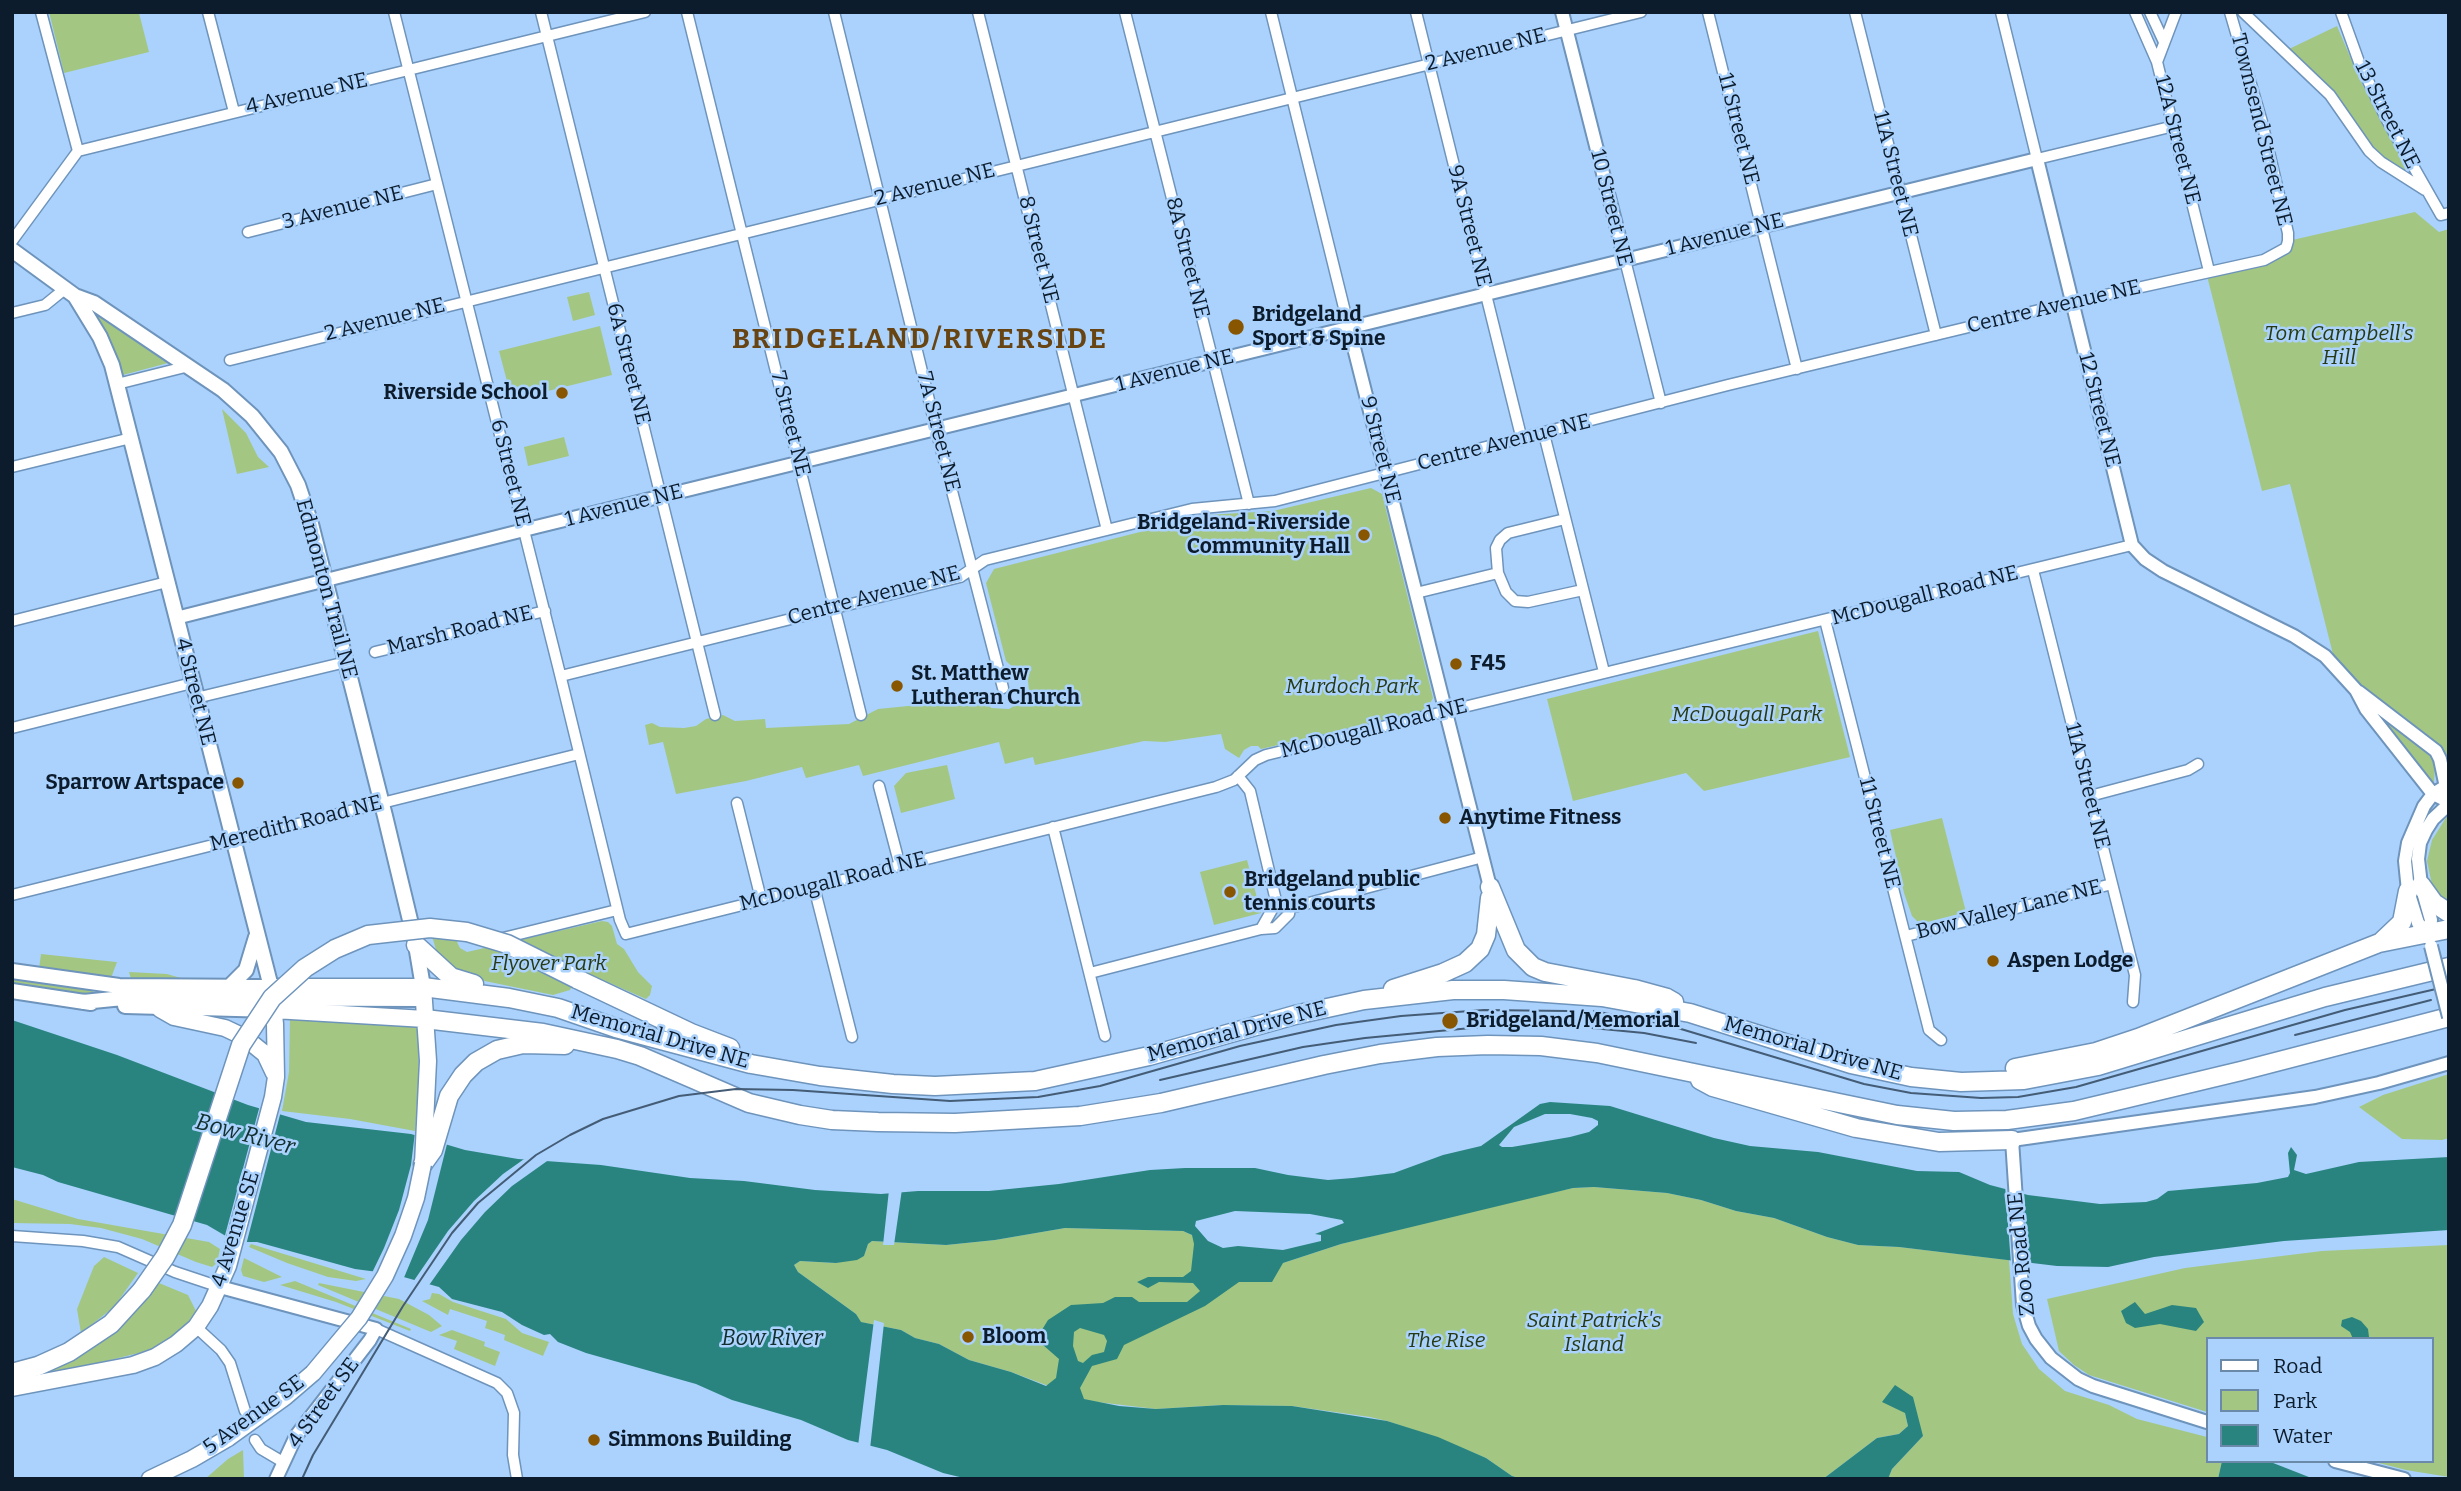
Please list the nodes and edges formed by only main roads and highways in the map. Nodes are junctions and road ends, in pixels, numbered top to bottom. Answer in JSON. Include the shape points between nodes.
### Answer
{"nodes":[{"id":1,"x":12,"y":250,"type":"edge"},
{"id":2,"x":70,"y":292,"type":"junction"},
{"id":3,"x":2449,"y":913,"type":"edge"},
{"id":4,"x":2449,"y":929,"type":"edge"},
{"id":5,"x":257,"y":935,"type":"junction"},
{"id":6,"x":2379,"y":943,"type":"junction"},
{"id":7,"x":415,"y":945,"type":"junction"},
{"id":8,"x":2449,"y":967,"type":"edge"},
{"id":9,"x":12,"y":971,"type":"edge"},
{"id":10,"x":229,"y":987,"type":"junction"},
{"id":11,"x":12,"y":991,"type":"edge"},
{"id":12,"x":423,"y":993,"type":"junction"},
{"id":13,"x":509,"y":998,"type":"junction"},
{"id":14,"x":273,"y":999,"type":"junction"},
{"id":15,"x":1364,"y":1000,"type":"junction"},
{"id":16,"x":83,"y":1002,"type":"junction"},
{"id":17,"x":160,"y":1009,"type":"junction"},
{"id":18,"x":1690,"y":1013,"type":"junction"},
{"id":19,"x":580,"y":1015,"type":"junction"},
{"id":20,"x":2449,"y":1017,"type":"edge"},
{"id":21,"x":425,"y":1019,"type":"junction"},
{"id":22,"x":585,"y":1042,"type":"junction"},
{"id":23,"x":1682,"y":1069,"type":"junction"},
{"id":24,"x":820,"y":1076,"type":"junction"},
{"id":25,"x":276,"y":1077,"type":"junction"},
{"id":26,"x":1961,"y":1082,"type":"junction"},
{"id":27,"x":273,"y":1097,"type":"joint"},
{"id":28,"x":432,"y":1124,"type":"junction"},
{"id":29,"x":2012,"y":1149,"type":"road end"},
{"id":30,"x":423,"y":1164,"type":"joint"},
{"id":31,"x":12,"y":1373,"type":"edge"},
{"id":32,"x":12,"y":1388,"type":"edge"},
{"id":33,"x":150,"y":1479,"type":"edge"}],
"edges":[{"from":1,"to":2,"type":"main road","name":"Edmonton Trail NE"},
{"from":2,"to":5,"type":"main road","name":"4 Street NE","via":[[107,349]]},
{"from":2,"to":7,"type":"main road","name":"Edmonton Trail NE","via":[[94,303],[223,390],[281,452],[311,524]]},
{"from":3,"to":6,"type":"highway","via":[[2414,888],[2402,922]]},
{"from":4,"to":6,"type":"highway","via":[[2429,940]]},
{"from":5,"to":10,"type":"main road","via":[[246,971]]},
{"from":5,"to":14,"type":"main road","name":"4 Street NE"},
{"from":6,"to":26,"type":"highway","via":[[2128,1042],[2066,1060],[1980,1073]]},
{"from":7,"to":12,"type":"main road","name":"Edmonton Trail NE"},
{"from":7,"to":13,"type":"highway","via":[[451,978],[491,988]]},
{"from":8,"to":26,"type":"highway","name":"Memorial Drive NE","via":[[2325,997],[2098,1066],[2024,1080]]},
{"from":9,"to":10,"type":"main road","name":"Memorial Drive NE","via":[[120,986]]},
{"from":10,"to":14,"type":"main road","name":"Memorial Drive NE"},
{"from":11,"to":16,"type":"main road","name":"Memorial Drive NE"},
{"from":12,"to":13,"type":"highway","name":"Memorial Drive NE"},
{"from":12,"to":14,"type":"main road","name":"Memorial Drive NE"},
{"from":12,"to":19,"type":"highway","via":[[555,1018]]},
{"from":12,"to":21,"type":"main road","name":"Edmonton Trail NE"},
{"from":13,"to":19,"type":"highway","name":"Memorial Drive NE"},
{"from":14,"to":16,"type":"main road"},
{"from":14,"to":17,"type":"main road","name":"Memorial Drive NE"},
{"from":14,"to":21,"type":"main road","name":"Memorial Drive NE"},
{"from":14,"to":25,"type":"main road","name":"4 Street NE"},
{"from":15,"to":18,"type":"highway","name":"Memorial Drive NE","via":[[1453,990],[1518,990],[1602,997]]},
{"from":15,"to":18,"type":"highway","via":[[1465,963],[1480,949],[1486,935],[1490,887],[1509,937],[1526,963],[1545,972],[1667,998]]},
{"from":15,"to":24,"type":"highway","name":"Memorial Drive NE","via":[[1035,1081],[936,1086]]},
{"from":16,"to":17,"type":"main road","name":"Memorial Drive NE"},
{"from":17,"to":25,"type":"main road","via":[[244,1037],[265,1055]]},
{"from":18,"to":26,"type":"highway","name":"Memorial Drive NE","via":[[1851,1064]]},
{"from":19,"to":24,"type":"highway","name":"Memorial Drive NE","via":[[751,1064]]},
{"from":20,"to":23,"type":"highway","name":"Memorial Drive NE","via":[[2074,1111],[2007,1121],[1897,1115]]},
{"from":21,"to":22,"type":"highway","name":"Memorial Drive NE"},
{"from":21,"to":28,"type":"main road"},
{"from":22,"to":23,"type":"highway","name":"Memorial Drive NE","via":[[640,1056],[749,1103],[832,1120],[878,1122],[1080,1116],[1161,1103],[1324,1065],[1437,1047],[1541,1046]]},
{"from":22,"to":28,"type":"highway","via":[[523,1045],[487,1055],[463,1075]]},
{"from":23,"to":29,"type":"highway","via":[[1713,1087],[1856,1128]]},
{"from":24,"to":31,"type":"highway","bridge":true,"via":[[724,1046],[484,936],[430,928],[368,935],[305,968],[272,998],[241,1045],[182,1224],[142,1290],[111,1324],[69,1352]]},
{"from":25,"to":27,"type":"main road","name":"4 Street NE"},
{"from":27,"to":32,"type":"main road","name":"4 Avenue SE","via":[[228,1266],[196,1327],[155,1357],[133,1365]]},
{"from":28,"to":30,"type":"highway","via":[[433,1150]]},
{"from":30,"to":33,"type":"main road","name":"5 Avenue SE","bridge":true,"via":[[416,1198],[385,1276],[359,1318],[313,1373],[228,1438]]}]}
